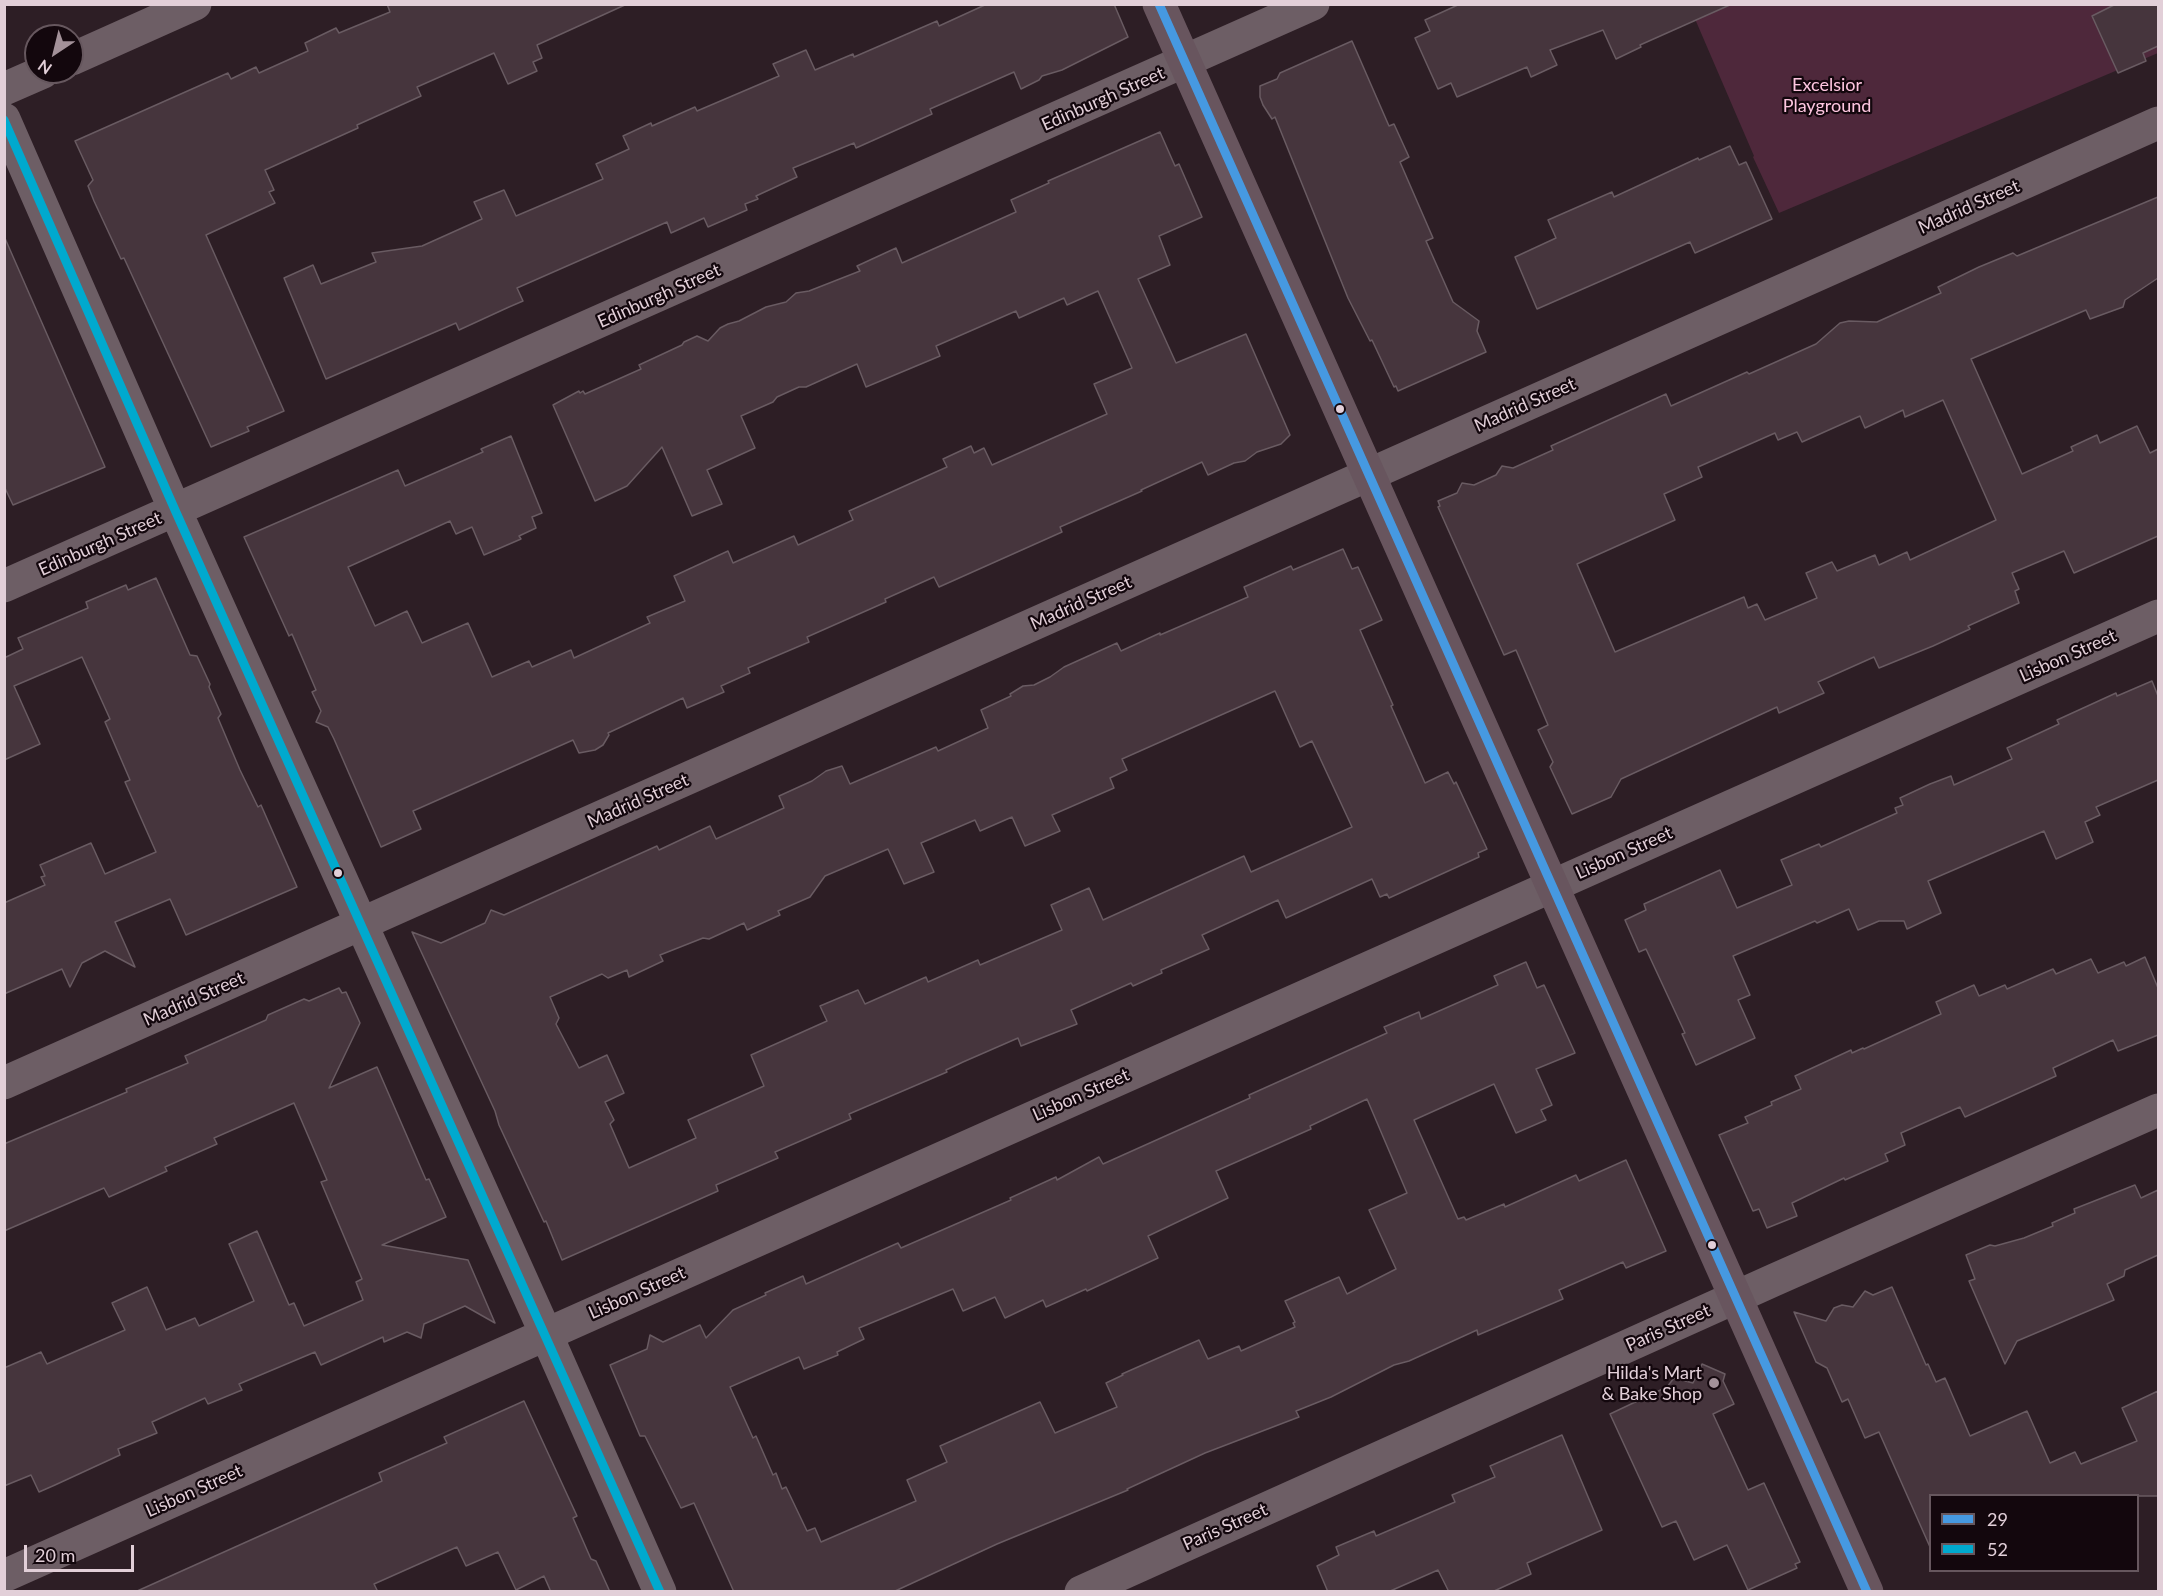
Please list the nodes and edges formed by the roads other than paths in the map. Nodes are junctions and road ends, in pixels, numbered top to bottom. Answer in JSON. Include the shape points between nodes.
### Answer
{"nodes":[{"id":1,"x":195,"y":4,"type":"edge"},
{"id":2,"x":1159,"y":4,"type":"edge"},
{"id":3,"x":1313,"y":4,"type":"edge"},
{"id":4,"x":84,"y":54,"type":"edge"},
{"id":5,"x":1185,"y":63,"type":"junction"},
{"id":6,"x":24,"y":80,"type":"edge"},
{"id":7,"x":4,"y":89,"type":"edge"},
{"id":8,"x":4,"y":119,"type":"edge"},
{"id":9,"x":2158,"y":123,"type":"edge"},
{"id":10,"x":1369,"y":474,"type":"junction"},
{"id":11,"x":175,"y":510,"type":"junction"},
{"id":12,"x":4,"y":586,"type":"edge"},
{"id":13,"x":2158,"y":616,"type":"edge"},
{"id":14,"x":1552,"y":885,"type":"junction"},
{"id":15,"x":363,"y":924,"type":"junction"},
{"id":16,"x":4,"y":1083,"type":"edge"},
{"id":17,"x":2158,"y":1110,"type":"edge"},
{"id":18,"x":1736,"y":1297,"type":"junction"},
{"id":19,"x":546,"y":1334,"type":"junction"},
{"id":20,"x":4,"y":1576,"type":"edge"},
{"id":21,"x":660,"y":1592,"type":"edge"},
{"id":22,"x":1081,"y":1592,"type":"edge"},
{"id":23,"x":1867,"y":1592,"type":"edge"}],
"edges":[{"from":1,"to":4,"type":"street"},
{"from":2,"to":5,"type":"street"},
{"from":3,"to":5,"type":"street","name":"Edinburgh Street"},
{"from":5,"to":10,"type":"street"},
{"from":5,"to":11,"type":"street","name":"Edinburgh Street"},
{"from":6,"to":7,"type":"street"},
{"from":8,"to":11,"type":"street"},
{"from":9,"to":10,"type":"street","name":"Madrid Street"},
{"from":10,"to":14,"type":"street"},
{"from":10,"to":15,"type":"street","name":"Madrid Street"},
{"from":11,"to":12,"type":"street","name":"Edinburgh Street"},
{"from":11,"to":15,"type":"street"},
{"from":13,"to":14,"type":"street","name":"Lisbon Street"},
{"from":14,"to":18,"type":"street"},
{"from":14,"to":19,"type":"street","name":"Lisbon Street"},
{"from":15,"to":16,"type":"street","name":"Madrid Street"},
{"from":15,"to":19,"type":"street"},
{"from":17,"to":18,"type":"street","name":"Paris Street"},
{"from":18,"to":22,"type":"street","name":"Paris Street"},
{"from":18,"to":23,"type":"street"},
{"from":19,"to":20,"type":"street","name":"Lisbon Street"},
{"from":19,"to":21,"type":"street"}]}
